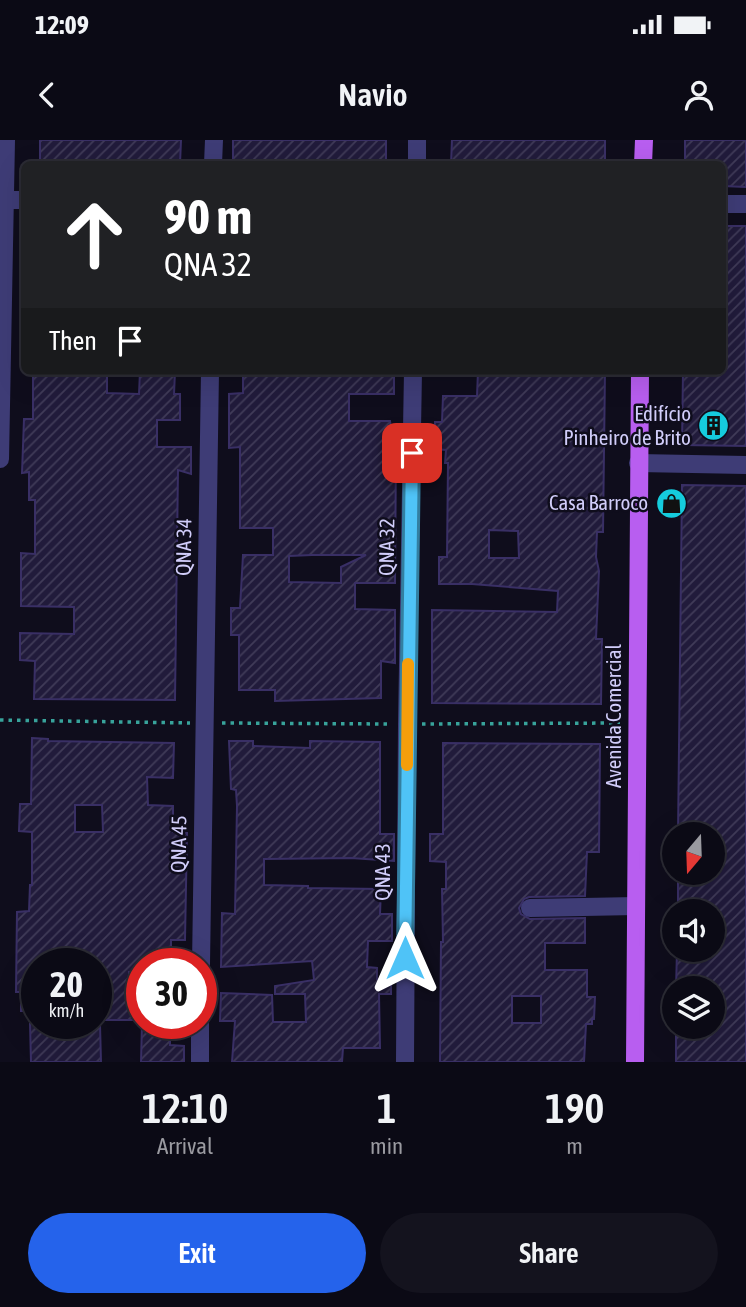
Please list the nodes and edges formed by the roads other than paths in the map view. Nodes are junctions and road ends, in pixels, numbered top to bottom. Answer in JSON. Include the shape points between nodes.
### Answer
{"nodes":[{"id":1,"x":6,"y":140,"type":"edge"},
{"id":2,"x":214,"y":140,"type":"edge"},
{"id":3,"x":417,"y":140,"type":"edge"},
{"id":4,"x":643,"y":140,"type":"edge"},
{"id":5,"x":213,"y":161,"type":"edge"},
{"id":6,"x":417,"y":161,"type":"edge"},
{"id":7,"x":643,"y":161,"type":"edge"},
{"id":8,"x":3,"y":200,"type":"edge"},
{"id":9,"x":21,"y":200,"type":"edge"},
{"id":10,"x":726,"y":204,"type":"edge"},
{"id":11,"x":746,"y":204,"type":"edge"},
{"id":12,"x":210,"y":375,"type":"edge"},
{"id":13,"x":414,"y":375,"type":"edge"},
{"id":14,"x":640,"y":375,"type":"edge"},
{"id":15,"x":0,"y":459,"type":"edge"},
{"id":16,"x":638,"y":463,"type":"junction"},
{"id":17,"x":746,"y":465,"type":"edge"},
{"id":18,"x":203,"y":723,"type":"joint"},
{"id":19,"x":407,"y":724,"type":"joint"},
{"id":20,"x":636,"y":906,"type":"junction"},
{"id":21,"x":530,"y":908,"type":"dead end"},
{"id":22,"x":201,"y":948,"type":"edge"},
{"id":23,"x":200,"y":1039,"type":"edge"},
{"id":24,"x":200,"y":1062,"type":"edge"},
{"id":25,"x":405,"y":1062,"type":"edge"},
{"id":26,"x":635,"y":1062,"type":"edge"}],
"edges":[{"from":1,"to":8,"type":"street"},
{"from":2,"to":5,"type":"street"},
{"from":3,"to":6,"type":"street"},
{"from":4,"to":7,"type":"main road"},
{"from":8,"to":9,"type":"street"},
{"from":8,"to":15,"type":"street"},
{"from":10,"to":11,"type":"street"},
{"from":12,"to":18,"type":"street","name":"QNA 34"},
{"from":13,"to":19,"type":"street","name":"QNA 32"},
{"from":14,"to":16,"type":"main road","name":"Avenida Comercial"},
{"from":16,"to":17,"type":"street"},
{"from":16,"to":20,"type":"main road","name":"Avenida Comercial"},
{"from":18,"to":22,"type":"street","name":"QNA 45"},
{"from":19,"to":25,"type":"street","name":"QNA 43"},
{"from":20,"to":21,"type":"street"},
{"from":20,"to":26,"type":"main road","name":"Avenida Comercial"},
{"from":23,"to":24,"type":"street"}]}
